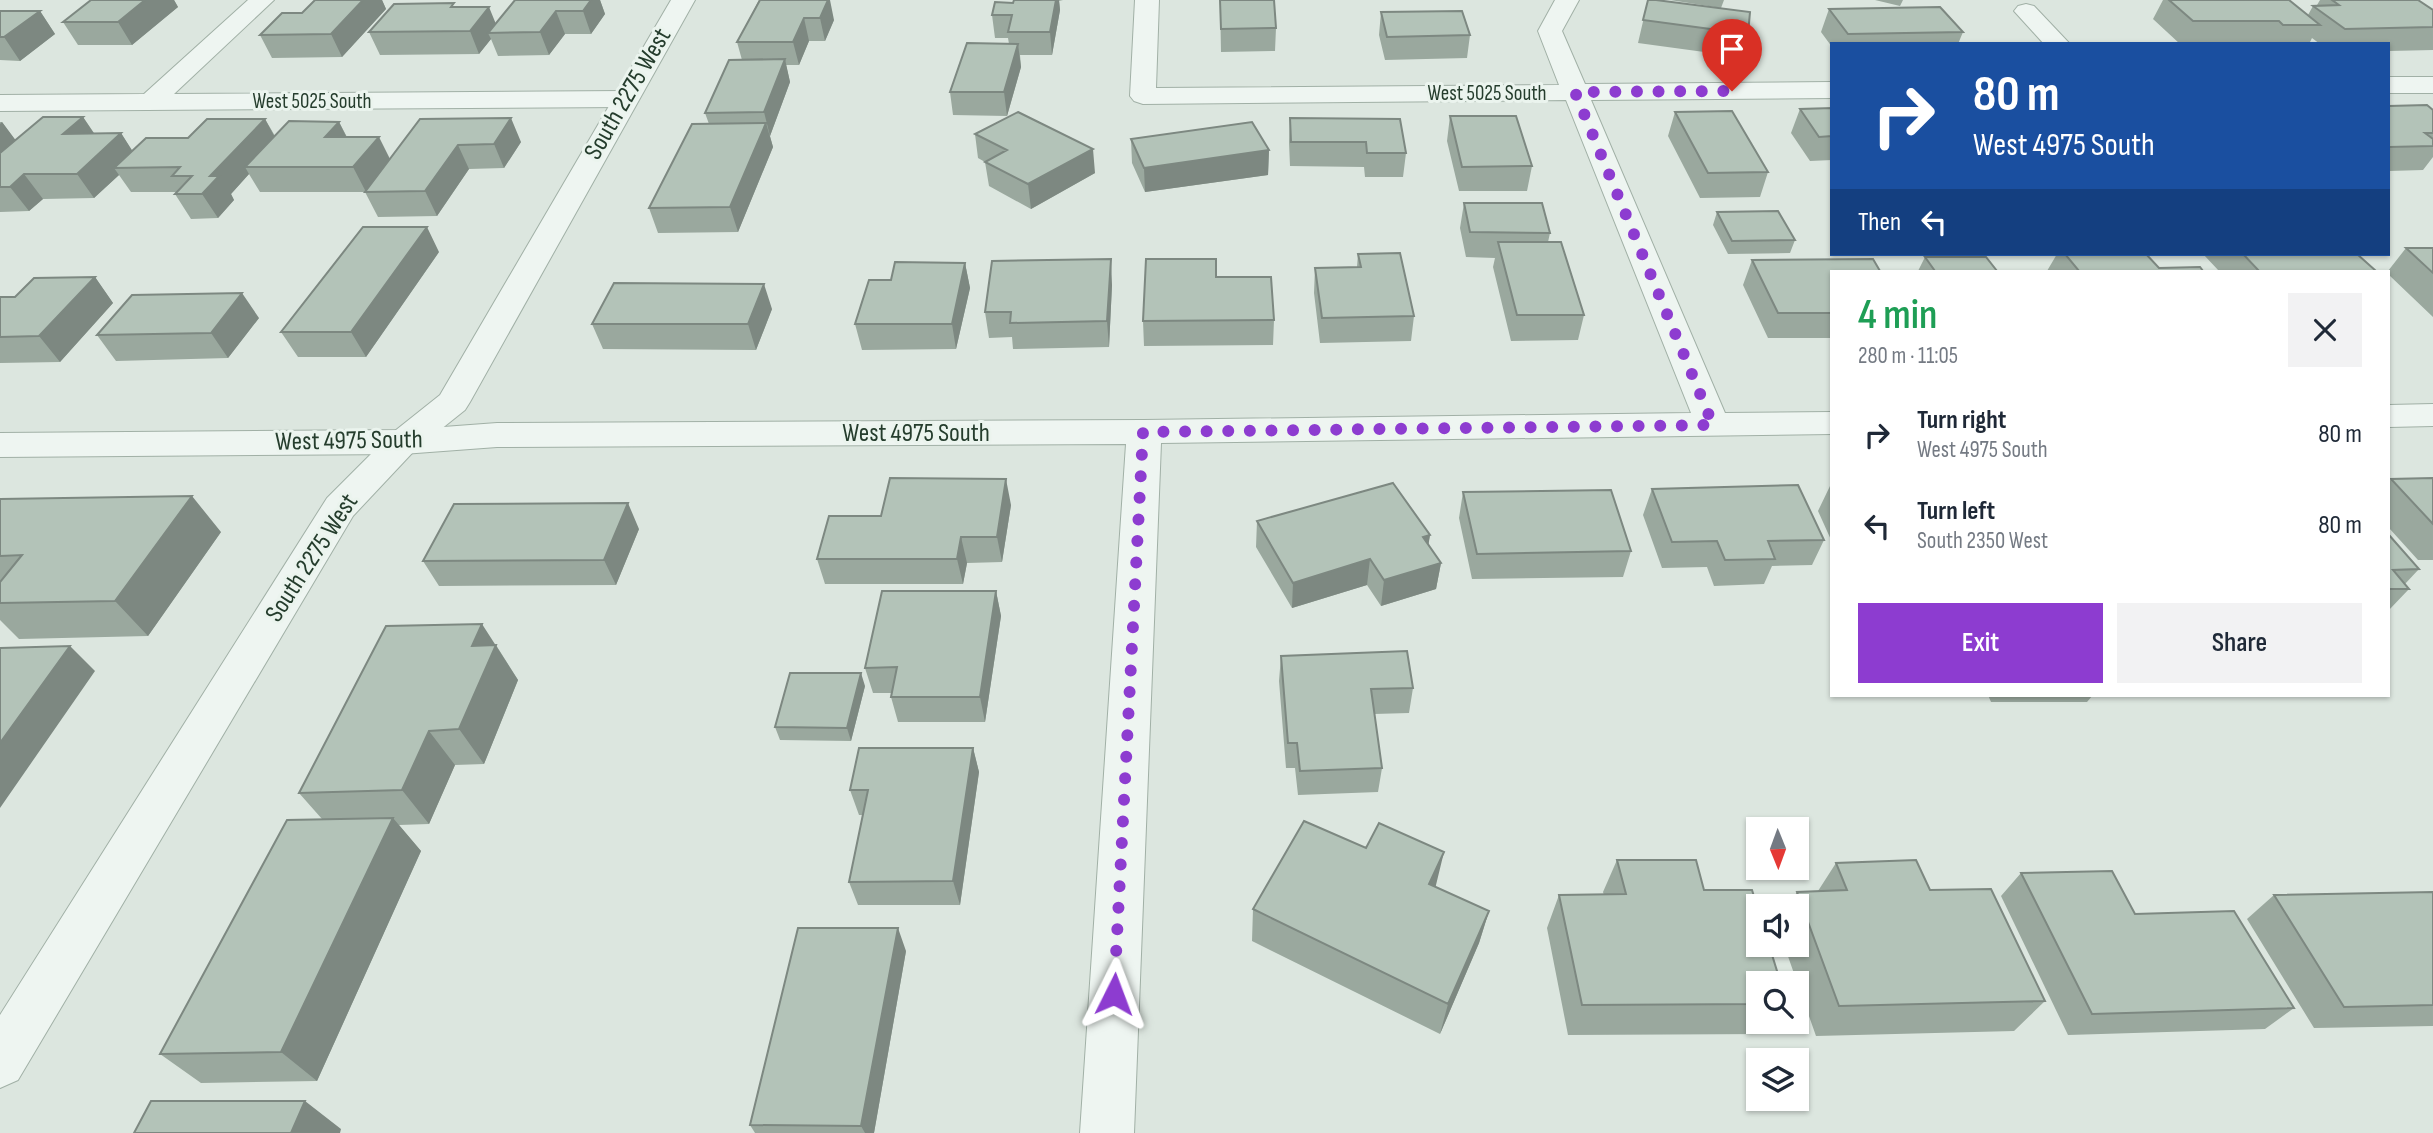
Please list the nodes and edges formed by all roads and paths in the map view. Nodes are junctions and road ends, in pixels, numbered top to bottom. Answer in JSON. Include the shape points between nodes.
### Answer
{"nodes":[{"id":1,"x":262,"y":0,"type":"edge"},
{"id":2,"x":683,"y":0,"type":"edge"},
{"id":3,"x":1147,"y":0,"type":"edge"},
{"id":4,"x":1567,"y":0,"type":"edge"},
{"id":5,"x":2026,"y":11,"type":"dead end"},
{"id":6,"x":2056,"y":42,"type":"edge"},
{"id":7,"x":2390,"y":85,"type":"edge"},
{"id":8,"x":2433,"y":85,"type":"edge"},
{"id":9,"x":1830,"y":90,"type":"edge"},
{"id":10,"x":1575,"y":92,"type":"junction"},
{"id":11,"x":624,"y":99,"type":"junction"},
{"id":12,"x":152,"y":102,"type":"junction"},
{"id":13,"x":0,"y":103,"type":"edge"},
{"id":14,"x":2433,"y":415,"type":"edge"},
{"id":15,"x":2390,"y":416,"type":"edge"},
{"id":16,"x":1830,"y":423,"type":"edge"},
{"id":17,"x":1713,"y":425,"type":"junction"},
{"id":18,"x":1143,"y":432,"type":"junction"},
{"id":19,"x":403,"y":442,"type":"junction"},
{"id":20,"x":0,"y":445,"type":"edge"},
{"id":21,"x":0,"y":1062,"type":"edge"},
{"id":22,"x":1107,"y":1133,"type":"edge"}],
"edges":[{"from":1,"to":12,"type":"street"},
{"from":2,"to":11,"type":"street","name":"South 2275 West"},
{"from":3,"to":10,"type":"street","name":"West 5025 South","via":[[1143,96]]},
{"from":4,"to":10,"type":"street","via":[[1550,31]]},
{"from":5,"to":6,"type":"street"},
{"from":7,"to":8,"type":"street"},
{"from":9,"to":10,"type":"street","name":"West 5025 South"},
{"from":10,"to":17,"type":"street"},
{"from":11,"to":12,"type":"street","name":"West 5025 South"},
{"from":11,"to":19,"type":"street","name":"South 2275 West","via":[[453,402]]},
{"from":12,"to":13,"type":"street","name":"West 5025 South"},
{"from":14,"to":15,"type":"street"},
{"from":16,"to":17,"type":"street","name":"West 4975 South"},
{"from":17,"to":18,"type":"street","name":"West 4975 South"},
{"from":18,"to":19,"type":"street","name":"West 4975 South","via":[[497,435]]},
{"from":18,"to":22,"type":"street"},
{"from":19,"to":20,"type":"street","name":"West 4975 South"},
{"from":19,"to":21,"type":"street","name":"South 2275 West","via":[[340,507]]}]}
